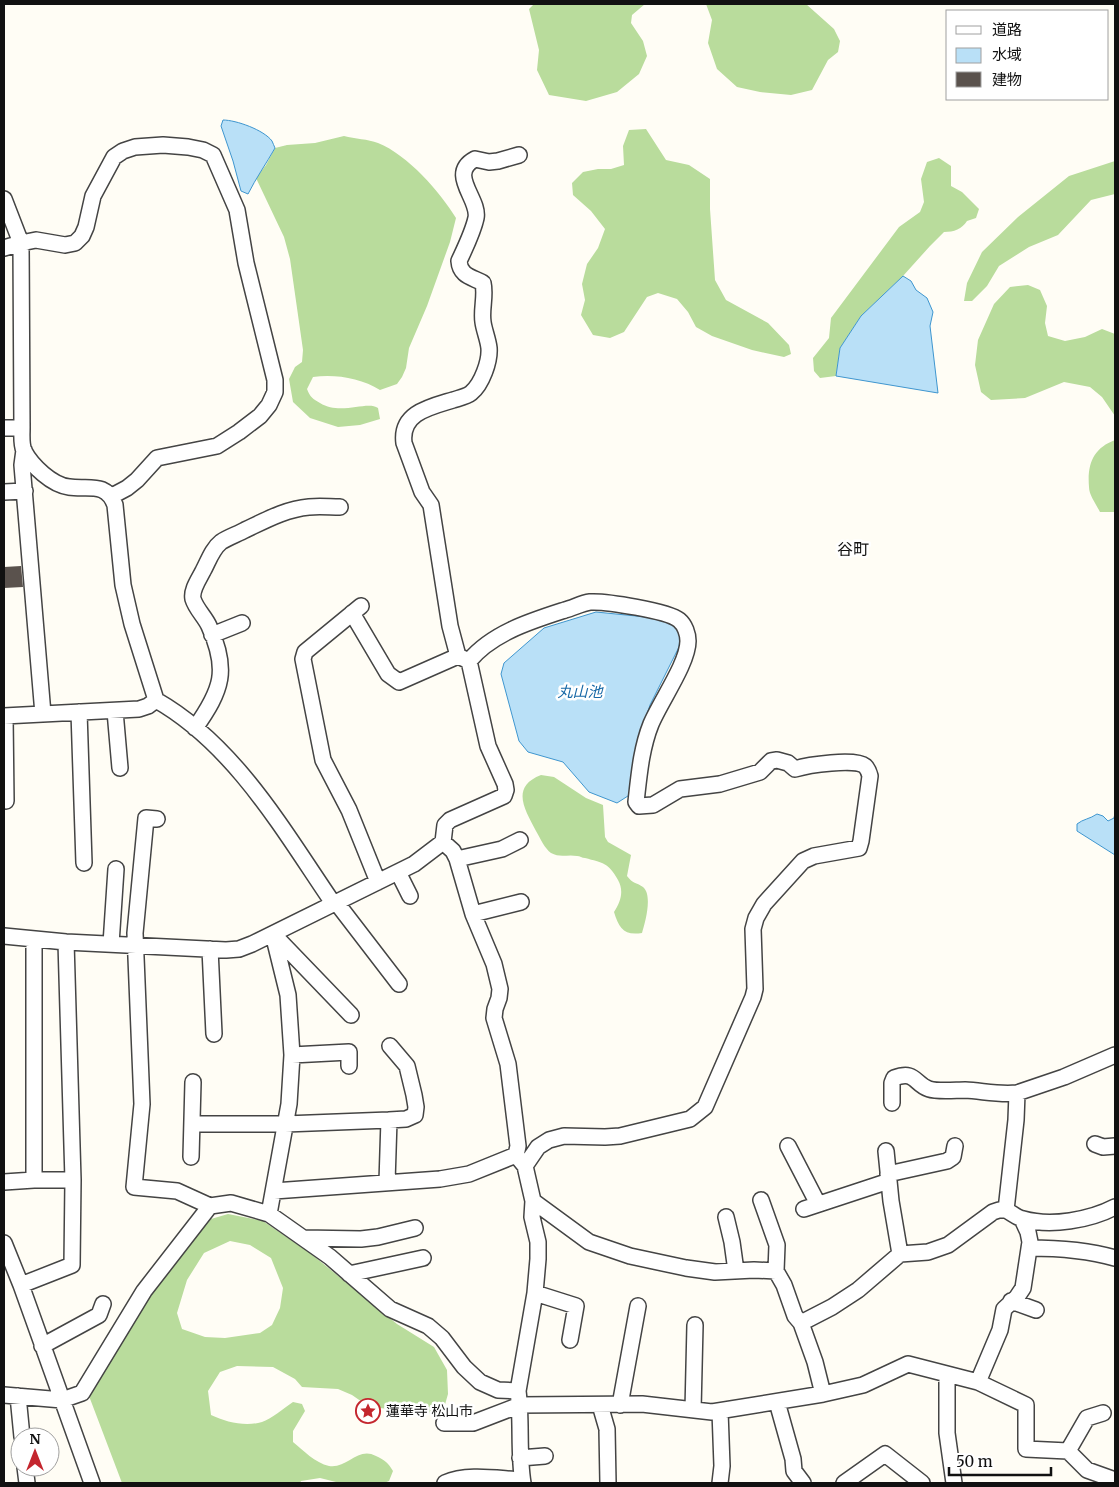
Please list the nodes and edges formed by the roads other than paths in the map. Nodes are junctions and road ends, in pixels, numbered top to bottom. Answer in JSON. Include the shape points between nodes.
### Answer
{"nodes":[{"id":1,"x":519,"y":155,"type":"dead end"},
{"id":2,"x":4,"y":199,"type":"edge"},
{"id":3,"x":21,"y":243,"type":"junction"},
{"id":4,"x":4,"y":248,"type":"edge"},
{"id":5,"x":4,"y":428,"type":"edge"},
{"id":6,"x":22,"y":428,"type":"junction"},
{"id":7,"x":24,"y":450,"type":"junction"},
{"id":8,"x":25,"y":491,"type":"junction"},
{"id":9,"x":4,"y":492,"type":"edge"},
{"id":10,"x":112,"y":496,"type":"junction"},
{"id":11,"x":340,"y":507,"type":"dead end"},
{"id":12,"x":242,"y":623,"type":"dead end"},
{"id":13,"x":212,"y":635,"type":"junction"},
{"id":14,"x":464,"y":659,"type":"junction"},
{"id":15,"x":156,"y":700,"type":"junction"},
{"id":16,"x":115,"y":711,"type":"junction"},
{"id":17,"x":79,"y":712,"type":"junction"},
{"id":18,"x":43,"y":714,"type":"junction"},
{"id":19,"x":4,"y":716,"type":"edge"},
{"id":20,"x":195,"y":728,"type":"junction"},
{"id":21,"x":120,"y":768,"type":"dead end"},
{"id":22,"x":6,"y":801,"type":"dead end"},
{"id":23,"x":157,"y":819,"type":"dead end"},
{"id":24,"x":520,"y":840,"type":"dead end"},
{"id":25,"x":444,"y":842,"type":"junction"},
{"id":26,"x":457,"y":859,"type":"junction"},
{"id":27,"x":84,"y":863,"type":"dead end"},
{"id":28,"x":116,"y":869,"type":"dead end"},
{"id":29,"x":398,"y":872,"type":"junction"},
{"id":30,"x":378,"y":882,"type":"junction"},
{"id":31,"x":410,"y":896,"type":"dead end"},
{"id":32,"x":521,"y":902,"type":"dead end"},
{"id":33,"x":334,"y":903,"type":"junction"},
{"id":34,"x":473,"y":914,"type":"junction"},
{"id":35,"x":273,"y":934,"type":"junction"},
{"id":36,"x":4,"y":936,"type":"edge"},
{"id":37,"x":34,"y":939,"type":"junction"},
{"id":38,"x":66,"y":942,"type":"junction"},
{"id":39,"x":111,"y":944,"type":"junction"},
{"id":40,"x":136,"y":945,"type":"junction"},
{"id":41,"x":210,"y":949,"type":"junction"},
{"id":42,"x":399,"y":984,"type":"dead end"},
{"id":43,"x":351,"y":1015,"type":"dead end"},
{"id":44,"x":214,"y":1034,"type":"dead end"},
{"id":45,"x":390,"y":1046,"type":"dead end"},
{"id":46,"x":292,"y":1055,"type":"junction"},
{"id":47,"x":1115,"y":1055,"type":"edge"},
{"id":48,"x":349,"y":1066,"type":"dead end"},
{"id":49,"x":192,"y":1082,"type":"dead end"},
{"id":50,"x":1017,"y":1093,"type":"junction"},
{"id":51,"x":892,"y":1103,"type":"dead end"},
{"id":52,"x":389,"y":1120,"type":"junction"},
{"id":53,"x":192,"y":1124,"type":"junction"},
{"id":54,"x":285,"y":1124,"type":"junction"},
{"id":55,"x":1095,"y":1144,"type":"dead end"},
{"id":56,"x":788,"y":1146,"type":"dead end"},
{"id":57,"x":955,"y":1146,"type":"dead end"},
{"id":58,"x":1115,"y":1146,"type":"edge"},
{"id":59,"x":886,"y":1151,"type":"dead end"},
{"id":60,"x":191,"y":1157,"type":"dead end"},
{"id":61,"x":521,"y":1160,"type":"junction"},
{"id":62,"x":888,"y":1178,"type":"junction"},
{"id":63,"x":34,"y":1180,"type":"junction"},
{"id":64,"x":73,"y":1180,"type":"junction"},
{"id":65,"x":4,"y":1182,"type":"edge"},
{"id":66,"x":388,"y":1182,"type":"junction"},
{"id":67,"x":274,"y":1190,"type":"junction"},
{"id":68,"x":761,"y":1200,"type":"dead end"},
{"id":69,"x":533,"y":1202,"type":"junction"},
{"id":70,"x":210,"y":1206,"type":"junction"},
{"id":71,"x":1115,"y":1207,"type":"edge"},
{"id":72,"x":1006,"y":1210,"type":"junction"},
{"id":73,"x":269,"y":1214,"type":"junction"},
{"id":74,"x":726,"y":1217,"type":"dead end"},
{"id":75,"x":1022,"y":1219,"type":"junction"},
{"id":76,"x":415,"y":1228,"type":"dead end"},
{"id":77,"x":303,"y":1238,"type":"junction"},
{"id":78,"x":4,"y":1243,"type":"edge"},
{"id":79,"x":1030,"y":1248,"type":"junction"},
{"id":80,"x":900,"y":1254,"type":"junction"},
{"id":81,"x":423,"y":1258,"type":"dead end"},
{"id":82,"x":1115,"y":1258,"type":"edge"},
{"id":83,"x":736,"y":1271,"type":"junction"},
{"id":84,"x":776,"y":1271,"type":"junction"},
{"id":85,"x":349,"y":1274,"type":"junction"},
{"id":86,"x":21,"y":1285,"type":"junction"},
{"id":87,"x":535,"y":1293,"type":"junction"},
{"id":88,"x":1011,"y":1301,"type":"junction"},
{"id":89,"x":103,"y":1304,"type":"dead end"},
{"id":90,"x":638,"y":1306,"type":"dead end"},
{"id":91,"x":1036,"y":1310,"type":"dead end"},
{"id":92,"x":801,"y":1323,"type":"junction"},
{"id":93,"x":695,"y":1324,"type":"dead end"},
{"id":94,"x":570,"y":1340,"type":"dead end"},
{"id":95,"x":42,"y":1346,"type":"junction"},
{"id":96,"x":947,"y":1374,"type":"junction"},
{"id":97,"x":978,"y":1382,"type":"junction"},
{"id":98,"x":823,"y":1394,"type":"junction"},
{"id":99,"x":11,"y":1396,"type":"edge"},
{"id":100,"x":519,"y":1398,"type":"junction"},
{"id":101,"x":62,"y":1400,"type":"junction"},
{"id":102,"x":777,"y":1402,"type":"junction"},
{"id":103,"x":600,"y":1405,"type":"junction"},
{"id":104,"x":620,"y":1405,"type":"junction"},
{"id":105,"x":693,"y":1410,"type":"junction"},
{"id":106,"x":720,"y":1411,"type":"junction"},
{"id":107,"x":1103,"y":1413,"type":"dead end"},
{"id":108,"x":444,"y":1423,"type":"dead end"},
{"id":109,"x":19,"y":1427,"type":"edge"},
{"id":110,"x":1068,"y":1451,"type":"junction"},
{"id":111,"x":545,"y":1456,"type":"dead end"},
{"id":112,"x":520,"y":1458,"type":"junction"},
{"id":113,"x":1115,"y":1480,"type":"edge"},
{"id":114,"x":523,"y":1482,"type":"edge"},
{"id":115,"x":92,"y":1483,"type":"edge"},
{"id":116,"x":445,"y":1483,"type":"edge"},
{"id":117,"x":608,"y":1483,"type":"edge"},
{"id":118,"x":720,"y":1483,"type":"edge"},
{"id":119,"x":803,"y":1483,"type":"edge"},
{"id":120,"x":844,"y":1483,"type":"edge"},
{"id":121,"x":922,"y":1483,"type":"edge"},
{"id":122,"x":954,"y":1483,"type":"edge"}],
"edges":[{"from":1,"to":14,"type":"street","via":[[498,162],[475,159],[465,172],[464,180],[476,208],[476,218],[459,262],[464,274],[483,283],[485,292],[483,321],[489,357],[481,380],[466,396],[415,415],[404,430],[404,443],[410,460],[422,492],[431,505],[450,626]]},
{"from":2,"to":3,"type":"street"},
{"from":3,"to":4,"type":"street"},
{"from":3,"to":6,"type":"street"},
{"from":3,"to":10,"type":"street","via":[[36,240],[64,245],[75,243],[86,227],[92,196],[114,157],[135,147],[188,147],[213,155],[237,210],[275,392],[260,416],[239,432],[217,446],[157,458],[137,480]]},
{"from":5,"to":6,"type":"street"},
{"from":6,"to":7,"type":"street"},
{"from":7,"to":8,"type":"street"},
{"from":7,"to":10,"type":"street","via":[[45,476],[56,483],[68,487],[96,487]]},
{"from":8,"to":9,"type":"street"},
{"from":8,"to":18,"type":"street"},
{"from":10,"to":15,"type":"street","via":[[123,585]]},
{"from":11,"to":13,"type":"street","via":[[294,509],[221,543],[194,589],[193,599]]},
{"from":12,"to":13,"type":"street"},
{"from":13,"to":20,"type":"street","via":[[220,661],[219,686]]},
{"from":14,"to":25,"type":"street","via":[[488,746],[506,790],[504,796],[450,820],[445,825]]},
{"from":14,"to":30,"type":"street","via":[[399,682],[388,674],[357,609],[305,652],[303,659],[323,760],[349,810]]},
{"from":14,"to":61,"type":"street","via":[[524,624],[590,602],[662,612],[679,620],[688,640],[643,750],[636,802],[639,806],[653,805],[680,790],[720,784],[760,772],[771,761],[777,760],[796,769],[859,763],[866,766],[870,776],[859,848],[803,861],[764,904],[756,918],[753,929],[753,997],[705,1107],[690,1119],[620,1136],[577,1135],[549,1140]]},
{"from":15,"to":16,"type":"street","via":[[139,709]]},
{"from":15,"to":20,"type":"street"},
{"from":16,"to":17,"type":"street"},
{"from":16,"to":21,"type":"street"},
{"from":17,"to":18,"type":"street"},
{"from":17,"to":27,"type":"street"},
{"from":18,"to":19,"type":"street"},
{"from":19,"to":22,"type":"street"},
{"from":20,"to":33,"type":"street","via":[[246,778]]},
{"from":23,"to":40,"type":"street","via":[[146,818],[146,870]]},
{"from":24,"to":26,"type":"street","via":[[502,850]]},
{"from":25,"to":26,"type":"street"},
{"from":25,"to":29,"type":"street"},
{"from":26,"to":34,"type":"street"},
{"from":28,"to":39,"type":"street"},
{"from":29,"to":30,"type":"street"},
{"from":29,"to":31,"type":"street"},
{"from":30,"to":33,"type":"street"},
{"from":32,"to":34,"type":"street"},
{"from":33,"to":35,"type":"street"},
{"from":33,"to":42,"type":"street"},
{"from":34,"to":61,"type":"street","via":[[494,964],[500,989],[494,1018],[508,1064]]},
{"from":35,"to":41,"type":"street","via":[[239,948]]},
{"from":35,"to":43,"type":"street"},
{"from":35,"to":46,"type":"street","via":[[288,995]]},
{"from":36,"to":37,"type":"street"},
{"from":37,"to":38,"type":"street"},
{"from":37,"to":63,"type":"street"},
{"from":38,"to":39,"type":"street"},
{"from":38,"to":64,"type":"street"},
{"from":39,"to":40,"type":"street"},
{"from":40,"to":41,"type":"street"},
{"from":40,"to":70,"type":"street","via":[[142,1104],[134,1187],[177,1190]]},
{"from":41,"to":44,"type":"street"},
{"from":45,"to":52,"type":"street","via":[[407,1066],[416,1107],[415,1115]]},
{"from":46,"to":48,"type":"street","via":[[349,1052]]},
{"from":46,"to":54,"type":"street"},
{"from":47,"to":50,"type":"street"},
{"from":49,"to":53,"type":"street"},
{"from":50,"to":51,"type":"street","via":[[929,1089],[911,1076],[900,1076],[892,1082]]},
{"from":50,"to":72,"type":"street"},
{"from":52,"to":54,"type":"street"},
{"from":52,"to":66,"type":"street"},
{"from":53,"to":54,"type":"street"},
{"from":53,"to":60,"type":"street"},
{"from":54,"to":67,"type":"street"},
{"from":55,"to":58,"type":"street"},
{"from":56,"to":62,"type":"street","via":[[811,1206]]},
{"from":57,"to":62,"type":"street","via":[[953,1156],[947,1161]]},
{"from":59,"to":62,"type":"street"},
{"from":61,"to":66,"type":"street","via":[[440,1179]]},
{"from":61,"to":69,"type":"street"},
{"from":62,"to":80,"type":"street"},
{"from":63,"to":64,"type":"street"},
{"from":63,"to":65,"type":"street"},
{"from":64,"to":86,"type":"street","via":[[72,1265]]},
{"from":66,"to":67,"type":"street"},
{"from":67,"to":73,"type":"street"},
{"from":68,"to":84,"type":"street","via":[[777,1245]]},
{"from":69,"to":83,"type":"street","via":[[589,1242],[613,1251],[686,1268]]},
{"from":69,"to":87,"type":"street","via":[[532,1218],[538,1242]]},
{"from":70,"to":73,"type":"street","via":[[231,1203]]},
{"from":70,"to":101,"type":"street","via":[[144,1290],[82,1392]]},
{"from":71,"to":75,"type":"street","via":[[1073,1221]]},
{"from":72,"to":75,"type":"street"},
{"from":72,"to":80,"type":"street","via":[[993,1212],[948,1245],[928,1252]]},
{"from":73,"to":77,"type":"street"},
{"from":74,"to":83,"type":"street"},
{"from":75,"to":79,"type":"street"},
{"from":76,"to":77,"type":"street","via":[[361,1239]]},
{"from":77,"to":85,"type":"street"},
{"from":78,"to":86,"type":"street"},
{"from":79,"to":82,"type":"street","via":[[1073,1250]]},
{"from":79,"to":88,"type":"street","via":[[1023,1288]]},
{"from":80,"to":92,"type":"street","via":[[858,1290]]},
{"from":81,"to":85,"type":"street"},
{"from":83,"to":84,"type":"street"},
{"from":84,"to":92,"type":"street"},
{"from":85,"to":100,"type":"street","via":[[390,1308],[428,1326],[480,1382]]},
{"from":86,"to":95,"type":"street"},
{"from":87,"to":94,"type":"street","via":[[576,1306]]},
{"from":87,"to":100,"type":"street"},
{"from":88,"to":91,"type":"street"},
{"from":88,"to":97,"type":"street","via":[[1004,1308],[1000,1330]]},
{"from":89,"to":95,"type":"street","via":[[99,1315]]},
{"from":90,"to":104,"type":"street"},
{"from":92,"to":98,"type":"street"},
{"from":93,"to":105,"type":"street"},
{"from":95,"to":101,"type":"street"},
{"from":96,"to":97,"type":"street"},
{"from":96,"to":98,"type":"street","via":[[908,1364],[863,1385]]},
{"from":96,"to":122,"type":"street","via":[[947,1433]]},
{"from":97,"to":110,"type":"street","via":[[1026,1405],[1026,1449]]},
{"from":98,"to":102,"type":"street"},
{"from":99,"to":101,"type":"street"},
{"from":99,"to":109,"type":"street"},
{"from":100,"to":103,"type":"street"},
{"from":100,"to":108,"type":"street","via":[[473,1423]]},
{"from":100,"to":112,"type":"street"},
{"from":101,"to":115,"type":"street"},
{"from":102,"to":106,"type":"street"},
{"from":102,"to":119,"type":"street","via":[[794,1471]]},
{"from":103,"to":104,"type":"street"},
{"from":103,"to":117,"type":"street","via":[[607,1429]]},
{"from":104,"to":105,"type":"street","via":[[642,1404]]},
{"from":105,"to":106,"type":"street"},
{"from":106,"to":118,"type":"street"},
{"from":107,"to":110,"type":"street","via":[[1087,1418]]},
{"from":110,"to":113,"type":"street","via":[[1087,1470]]},
{"from":111,"to":112,"type":"street"},
{"from":112,"to":114,"type":"street"},
{"from":114,"to":116,"type":"street","via":[[470,1478]]},
{"from":120,"to":121,"type":"street","via":[[885,1454]]}]}
